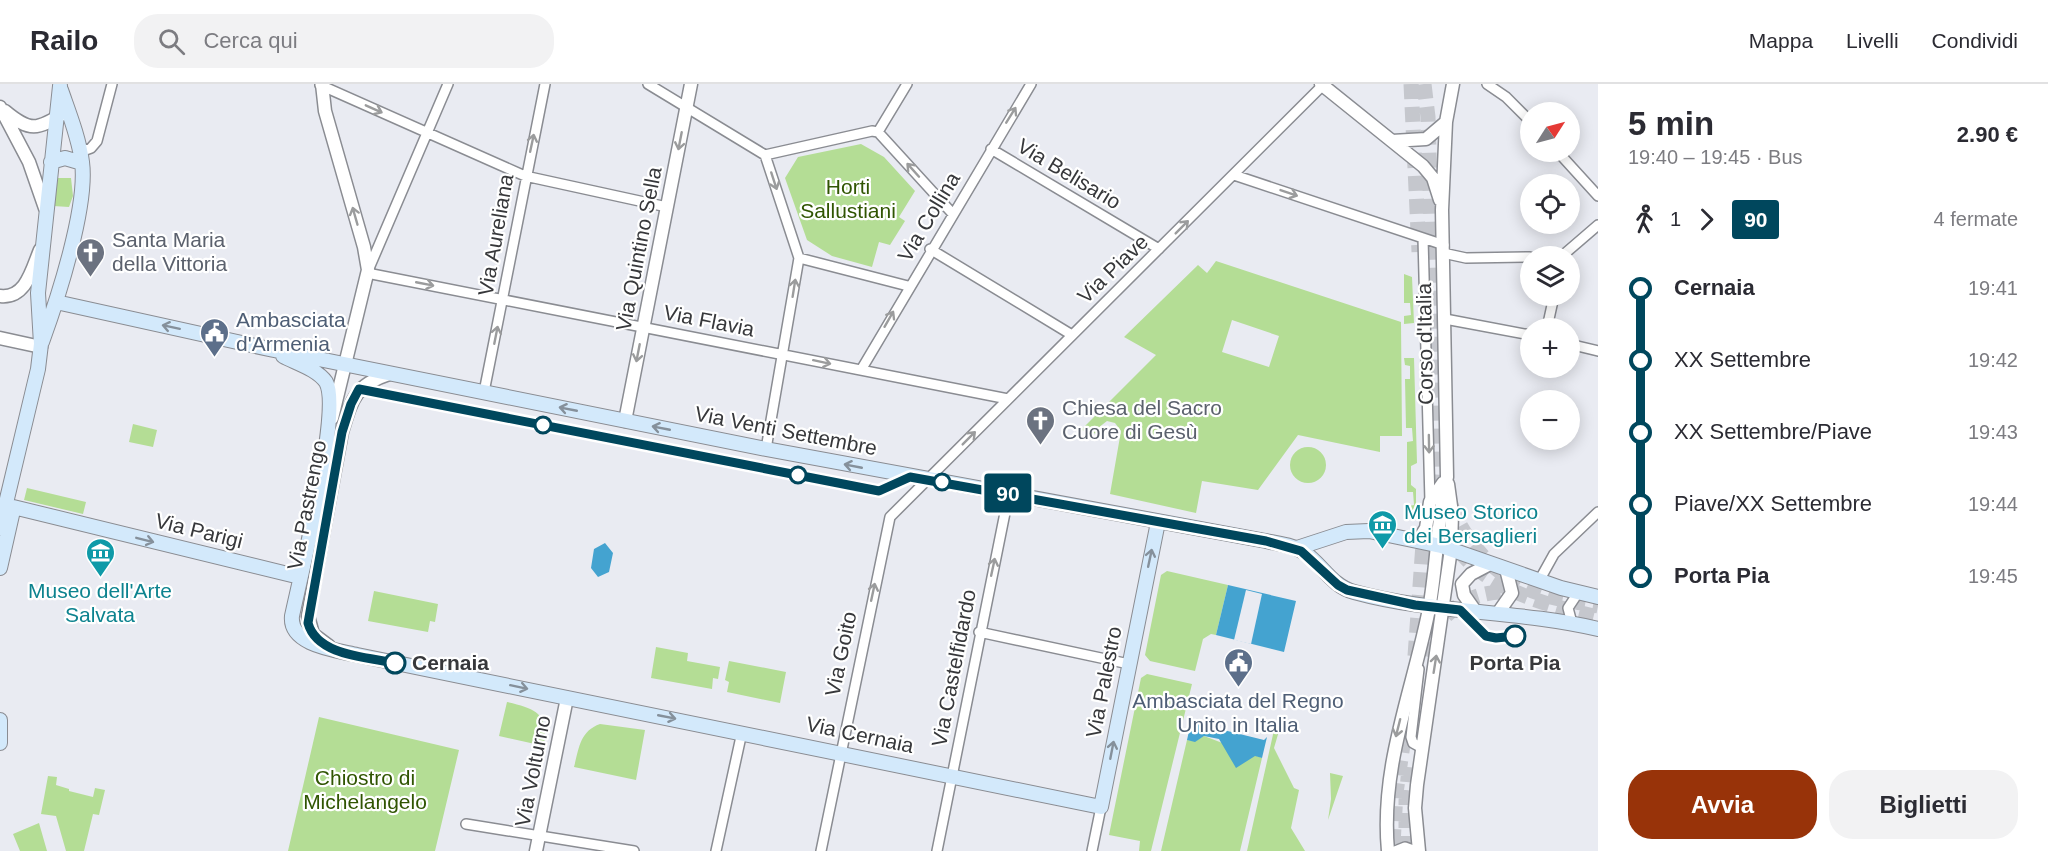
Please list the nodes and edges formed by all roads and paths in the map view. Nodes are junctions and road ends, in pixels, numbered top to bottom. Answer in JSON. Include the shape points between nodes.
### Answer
{"nodes":[{"id":1,"x":112,"y":84,"type":"edge"},
{"id":2,"x":320,"y":84,"type":"edge"},
{"id":3,"x":448,"y":84,"type":"edge"},
{"id":4,"x":545,"y":84,"type":"edge"},
{"id":5,"x":648,"y":84,"type":"edge"},
{"id":6,"x":691,"y":84,"type":"edge"},
{"id":7,"x":908,"y":84,"type":"edge"},
{"id":8,"x":1031,"y":84,"type":"edge"},
{"id":9,"x":1453,"y":84,"type":"edge"},
{"id":10,"x":1487,"y":84,"type":"edge"},
{"id":11,"x":59,"y":85,"type":"edge"},
{"id":12,"x":1324,"y":85,"type":"edge"},
{"id":13,"x":0,"y":106,"type":"edge"},
{"id":14,"x":686,"y":107,"type":"junction"},
{"id":15,"x":1520,"y":111,"type":"edge"},
{"id":16,"x":62,"y":114,"type":"junction"},
{"id":17,"x":1446,"y":122,"type":"junction"},
{"id":18,"x":427,"y":132,"type":"junction"},
{"id":19,"x":878,"y":132,"type":"junction"},
{"id":20,"x":1392,"y":141,"type":"junction"},
{"id":21,"x":991,"y":149,"type":"junction"},
{"id":22,"x":765,"y":154,"type":"junction"},
{"id":23,"x":81,"y":157,"type":"junction"},
{"id":24,"x":51,"y":162,"type":"junction"},
{"id":25,"x":1567,"y":162,"type":"edge"},
{"id":26,"x":1234,"y":175,"type":"junction"},
{"id":27,"x":525,"y":176,"type":"junction"},
{"id":28,"x":1598,"y":196,"type":"edge"},
{"id":29,"x":667,"y":207,"type":"junction"},
{"id":30,"x":45,"y":208,"type":"junction"},
{"id":31,"x":1442,"y":210,"type":"junction"},
{"id":32,"x":952,"y":213,"type":"junction"},
{"id":33,"x":1598,"y":225,"type":"edge"},
{"id":34,"x":1422,"y":238,"type":"junction"},
{"id":35,"x":42,"y":246,"type":"junction"},
{"id":36,"x":1574,"y":246,"type":"edge"},
{"id":37,"x":930,"y":249,"type":"junction"},
{"id":38,"x":1159,"y":249,"type":"junction"},
{"id":39,"x":1444,"y":249,"type":"junction"},
{"id":40,"x":1520,"y":257,"type":"edge"},
{"id":41,"x":799,"y":258,"type":"junction"},
{"id":42,"x":368,"y":273,"type":"junction"},
{"id":43,"x":908,"y":286,"type":"junction"},
{"id":44,"x":6,"y":296,"type":"edge"},
{"id":45,"x":502,"y":299,"type":"junction"},
{"id":46,"x":56,"y":302,"type":"junction"},
{"id":47,"x":1445,"y":319,"type":"junction"},
{"id":48,"x":644,"y":326,"type":"junction"},
{"id":49,"x":1520,"y":333,"type":"edge"},
{"id":50,"x":1072,"y":335,"type":"junction"},
{"id":51,"x":0,"y":338,"type":"edge"},
{"id":52,"x":41,"y":345,"type":"junction"},
{"id":53,"x":1580,"y":347,"type":"edge"},
{"id":54,"x":269,"y":349,"type":"junction"},
{"id":55,"x":1598,"y":351,"type":"edge"},
{"id":56,"x":784,"y":354,"type":"junction"},
{"id":57,"x":347,"y":363,"type":"junction"},
{"id":58,"x":861,"y":370,"type":"junction"},
{"id":59,"x":389,"y":374,"type":"junction"},
{"id":60,"x":321,"y":377,"type":"joint"},
{"id":61,"x":484,"y":392,"type":"junction"},
{"id":62,"x":1008,"y":399,"type":"junction"},
{"id":63,"x":625,"y":421,"type":"junction"},
{"id":64,"x":329,"y":431,"type":"junction"},
{"id":65,"x":766,"y":449,"type":"junction"},
{"id":66,"x":1447,"y":477,"type":"junction"},
{"id":67,"x":928,"y":479,"type":"junction"},
{"id":68,"x":1009,"y":493,"type":"junction"},
{"id":69,"x":1430,"y":502,"type":"junction"},
{"id":70,"x":10,"y":506,"type":"junction"},
{"id":71,"x":1598,"y":512,"type":"edge"},
{"id":72,"x":1158,"y":522,"type":"junction"},
{"id":73,"x":0,"y":528,"type":"edge"},
{"id":74,"x":1418,"y":541,"type":"junction"},
{"id":75,"x":1444,"y":547,"type":"junction"},
{"id":76,"x":1297,"y":548,"type":"junction"},
{"id":77,"x":1490,"y":564,"type":"junction"},
{"id":78,"x":0,"y":568,"type":"edge"},
{"id":79,"x":1506,"y":569,"type":"junction"},
{"id":80,"x":300,"y":578,"type":"junction"},
{"id":81,"x":1539,"y":581,"type":"junction"},
{"id":82,"x":1578,"y":592,"type":"junction"},
{"id":83,"x":1598,"y":597,"type":"edge"},
{"id":84,"x":1429,"y":608,"type":"junction"},
{"id":85,"x":1444,"y":609,"type":"junction"},
{"id":86,"x":1476,"y":612,"type":"junction"},
{"id":87,"x":1497,"y":613,"type":"junction"},
{"id":88,"x":1572,"y":623,"type":"junction"},
{"id":89,"x":1598,"y":629,"type":"edge"},
{"id":90,"x":979,"y":632,"type":"junction"},
{"id":91,"x":338,"y":651,"type":"junction"},
{"id":92,"x":1420,"y":651,"type":"junction"},
{"id":93,"x":1129,"y":664,"type":"junction"},
{"id":94,"x":567,"y":698,"type":"junction"},
{"id":95,"x":0,"y":720,"type":"edge"},
{"id":96,"x":742,"y":732,"type":"junction"},
{"id":97,"x":0,"y":743,"type":"edge"},
{"id":98,"x":1422,"y":748,"type":"junction"},
{"id":99,"x":839,"y":752,"type":"junction"},
{"id":100,"x":951,"y":776,"type":"junction"},
{"id":101,"x":1101,"y":807,"type":"junction"},
{"id":102,"x":466,"y":824,"type":"dead end"},
{"id":103,"x":539,"y":836,"type":"junction"},
{"id":104,"x":536,"y":851,"type":"edge"},
{"id":105,"x":634,"y":851,"type":"edge"},
{"id":106,"x":716,"y":851,"type":"edge"},
{"id":107,"x":820,"y":851,"type":"edge"},
{"id":108,"x":937,"y":851,"type":"edge"},
{"id":109,"x":1092,"y":851,"type":"edge"},
{"id":110,"x":1388,"y":851,"type":"edge"},
{"id":111,"x":1395,"y":851,"type":"edge"},
{"id":112,"x":1417,"y":851,"type":"edge"}],
"edges":[{"from":1,"to":23,"type":"street","via":[[97,141]]},
{"from":2,"to":18,"type":"street","one_way":true},
{"from":42,"to":2,"type":"street","one_way":true},
{"from":3,"to":18,"type":"street"},
{"from":27,"to":4,"type":"street","name":"Via Aureliana","one_way":true},
{"from":5,"to":14,"type":"street"},
{"from":6,"to":14,"type":"street","name":"Via Quintino Sella"},
{"from":7,"to":19,"type":"street"},
{"from":21,"to":8,"type":"street","name":"Via Collina","one_way":true},
{"from":9,"to":17,"type":"street","name":"Corso d'Italia"},
{"from":10,"to":15,"type":"street"},
{"from":11,"to":16,"type":"main road"},
{"from":12,"to":20,"type":"street","name":"Corso d'Italia"},
{"from":12,"to":26,"type":"street","name":"Via Piave"},
{"from":13,"to":16,"type":"street","via":[[32,127],[42,126]]},
{"from":13,"to":30,"type":"street","via":[[29,162]]},
{"from":14,"to":22,"type":"street"},
{"from":14,"to":29,"type":"street","name":"Via Quintino Sella","one_way":true},
{"from":16,"to":23,"type":"main road"},
{"from":16,"to":24,"type":"main road"},
{"from":17,"to":20,"type":"street","via":[[1426,139]]},
{"from":17,"to":31,"type":"street","name":"Corso d'Italia"},
{"from":18,"to":27,"type":"street"},
{"from":18,"to":42,"type":"street"},
{"from":19,"to":22,"type":"street"},
{"from":32,"to":19,"type":"street","one_way":true},
{"from":20,"to":31,"type":"street","name":"Corso d'Italia","via":[[1431,174]]},
{"from":21,"to":32,"type":"street","name":"Via Collina"},
{"from":21,"to":38,"type":"street","name":"Via Belisario"},
{"from":22,"to":41,"type":"street","one_way":true},
{"from":23,"to":24,"type":"main road"},
{"from":23,"to":46,"type":"main road","via":[[80,200]]},
{"from":24,"to":30,"type":"main road"},
{"from":25,"to":28,"type":"street"},
{"from":26,"to":34,"type":"street","one_way":true},
{"from":38,"to":26,"type":"street","name":"Via Piave","one_way":true},
{"from":27,"to":29,"type":"street"},
{"from":27,"to":45,"type":"street","name":"Via Aureliana"},
{"from":29,"to":48,"type":"street","name":"Via Quintino Sella"},
{"from":30,"to":35,"type":"main road"},
{"from":31,"to":39,"type":"street","name":"Corso d'Italia"},
{"from":32,"to":37,"type":"street","name":"Via Collina"},
{"from":33,"to":36,"type":"street"},
{"from":34,"to":39,"type":"street"},
{"from":34,"to":69,"type":"street","name":"Corso d'Italia","one_way":true},
{"from":35,"to":44,"type":"street","via":[[23,288]]},
{"from":35,"to":52,"type":"main road","via":[[38,312]]},
{"from":37,"to":43,"type":"street","name":"Via Collina"},
{"from":37,"to":50,"type":"street"},
{"from":38,"to":50,"type":"street","name":"Via Piave"},
{"from":39,"to":40,"type":"street","via":[[1466,258]]},
{"from":39,"to":47,"type":"street","name":"Corso d'Italia"},
{"from":41,"to":43,"type":"street"},
{"from":56,"to":41,"type":"street","one_way":true},
{"from":42,"to":45,"type":"street","name":"Via Flavia","one_way":true},
{"from":42,"to":57,"type":"street","name":"Via Pastrengo"},
{"from":58,"to":43,"type":"street","name":"Via Collina","one_way":true},
{"from":45,"to":48,"type":"street","name":"Via Flavia"},
{"from":61,"to":45,"type":"street","name":"Via Aureliana","one_way":true},
{"from":46,"to":52,"type":"main road"},
{"from":54,"to":46,"type":"main road","name":"Via Venti Settembre","one_way":true},
{"from":47,"to":49,"type":"street"},
{"from":47,"to":66,"type":"street","name":"Corso d'Italia"},
{"from":48,"to":56,"type":"street","name":"Via Flavia"},
{"from":48,"to":63,"type":"street","name":"Via Quintino Sella","one_way":true},
{"from":50,"to":62,"type":"street","name":"Via Piave"},
{"from":51,"to":52,"type":"street"},
{"from":52,"to":70,"type":"main road"},
{"from":53,"to":55,"type":"street"},
{"from":54,"to":57,"type":"main road","name":"Via Venti Settembre"},
{"from":54,"to":60,"type":"main road","name":"Via Venti Settembre"},
{"from":56,"to":58,"type":"street","name":"Via Flavia","one_way":true},
{"from":56,"to":65,"type":"street"},
{"from":57,"to":59,"type":"main road","name":"Via Venti Settembre"},
{"from":57,"to":64,"type":"street","name":"Via Pastrengo"},
{"from":58,"to":62,"type":"street","name":"Via Flavia"},
{"from":59,"to":61,"type":"main road","name":"Via Venti Settembre"},
{"from":59,"to":91,"type":"street","name":"Via Pastrengo","via":[[362,386],[348,411],[308,611],[313,634]]},
{"from":60,"to":64,"type":"main road","name":"Via Pastrengo","via":[[328,389]]},
{"from":63,"to":61,"type":"main road","name":"Via Venti Settembre","one_way":true},
{"from":67,"to":62,"type":"street","name":"Via Piave","one_way":true},
{"from":65,"to":63,"type":"main road","name":"Via Venti Settembre","one_way":true},
{"from":64,"to":80,"type":"main road","name":"Via Pastrengo"},
{"from":67,"to":65,"type":"main road","name":"Via Venti Settembre","one_way":true},
{"from":66,"to":69,"type":"street","name":"Corso d'Italia"},
{"from":66,"to":75,"type":"street","via":[[1452,513]]},
{"from":67,"to":68,"type":"main road","name":"Via Venti Settembre"},
{"from":99,"to":67,"type":"street","name":"Via Goito","one_way":true,"via":[[887,526],[896,509]]},
{"from":68,"to":72,"type":"main road","name":"Via Venti Settembre"},
{"from":90,"to":68,"type":"street","name":"Via Castelfidardo","one_way":true},
{"from":69,"to":74,"type":"street","name":"Corso d'Italia","via":[[1427,526]]},
{"from":70,"to":73,"type":"main road"},
{"from":70,"to":78,"type":"main road"},
{"from":70,"to":80,"type":"main road","name":"Via Parigi","one_way":true},
{"from":71,"to":81,"type":"street","via":[[1554,554]]},
{"from":72,"to":76,"type":"main road","name":"Via Venti Settembre"},
{"from":93,"to":72,"type":"main road","name":"Via Palestro","one_way":true},
{"from":74,"to":75,"type":"main road","name":"Via Venti Settembre"},
{"from":74,"to":76,"type":"main road","name":"Via Venti Settembre","via":[[1353,531]]},
{"from":75,"to":77,"type":"main road","name":"Via Venti Settembre"},
{"from":75,"to":84,"type":"street"},
{"from":75,"to":85,"type":"street"},
{"from":76,"to":84,"type":"main road","name":"Via Venti Settembre","via":[[1341,587]]},
{"from":77,"to":79,"type":"main road"},
{"from":77,"to":86,"type":"street","via":[[1471,574],[1462,585],[1465,598]]},
{"from":79,"to":81,"type":"main road"},
{"from":79,"to":87,"type":"street","via":[[1512,593]]},
{"from":80,"to":91,"type":"main road","name":"Via Pastrengo","via":[[291,621],[293,631],[299,637]]},
{"from":81,"to":82,"type":"main road"},
{"from":82,"to":83,"type":"main road"},
{"from":82,"to":88,"type":"street","via":[[1568,608]]},
{"from":84,"to":85,"type":"main road","name":"Via Venti Settembre"},
{"from":84,"to":92,"type":"street"},
{"from":85,"to":86,"type":"main road","name":"Via Venti Settembre"},
{"from":98,"to":85,"type":"street","one_way":true},
{"from":86,"to":87,"type":"main road"},
{"from":87,"to":88,"type":"main road"},
{"from":88,"to":89,"type":"main road"},
{"from":90,"to":93,"type":"street"},
{"from":90,"to":100,"type":"street","name":"Via Castelfidardo"},
{"from":91,"to":94,"type":"main road","one_way":true},
{"from":92,"to":98,"type":"street","via":[[1411,736],[1413,743]]},
{"from":92,"to":110,"type":"street","one_way":true,"via":[[1392,756]]},
{"from":101,"to":93,"type":"main road","name":"Via Palestro","one_way":true},
{"from":94,"to":96,"type":"main road","name":"Via Cernaia","one_way":true},
{"from":94,"to":103,"type":"street","name":"Via Volturno"},
{"from":95,"to":97,"type":"main road"},
{"from":96,"to":99,"type":"main road","name":"Via Cernaia"},
{"from":96,"to":106,"type":"street"},
{"from":98,"to":112,"type":"street","via":[[1415,808]]},
{"from":99,"to":100,"type":"main road","name":"Via Cernaia"},
{"from":99,"to":107,"type":"street","name":"Via Goito"},
{"from":100,"to":101,"type":"main road","name":"Via Cernaia"},
{"from":100,"to":108,"type":"street","name":"Via Castelfidardo"},
{"from":101,"to":109,"type":"street","name":"Via Palestro"},
{"from":102,"to":103,"type":"street"},
{"from":103,"to":104,"type":"street","name":"Via Volturno"},
{"from":103,"to":105,"type":"street"},
{"from":111,"to":112,"type":"street","via":[[1406,847]]}]}
